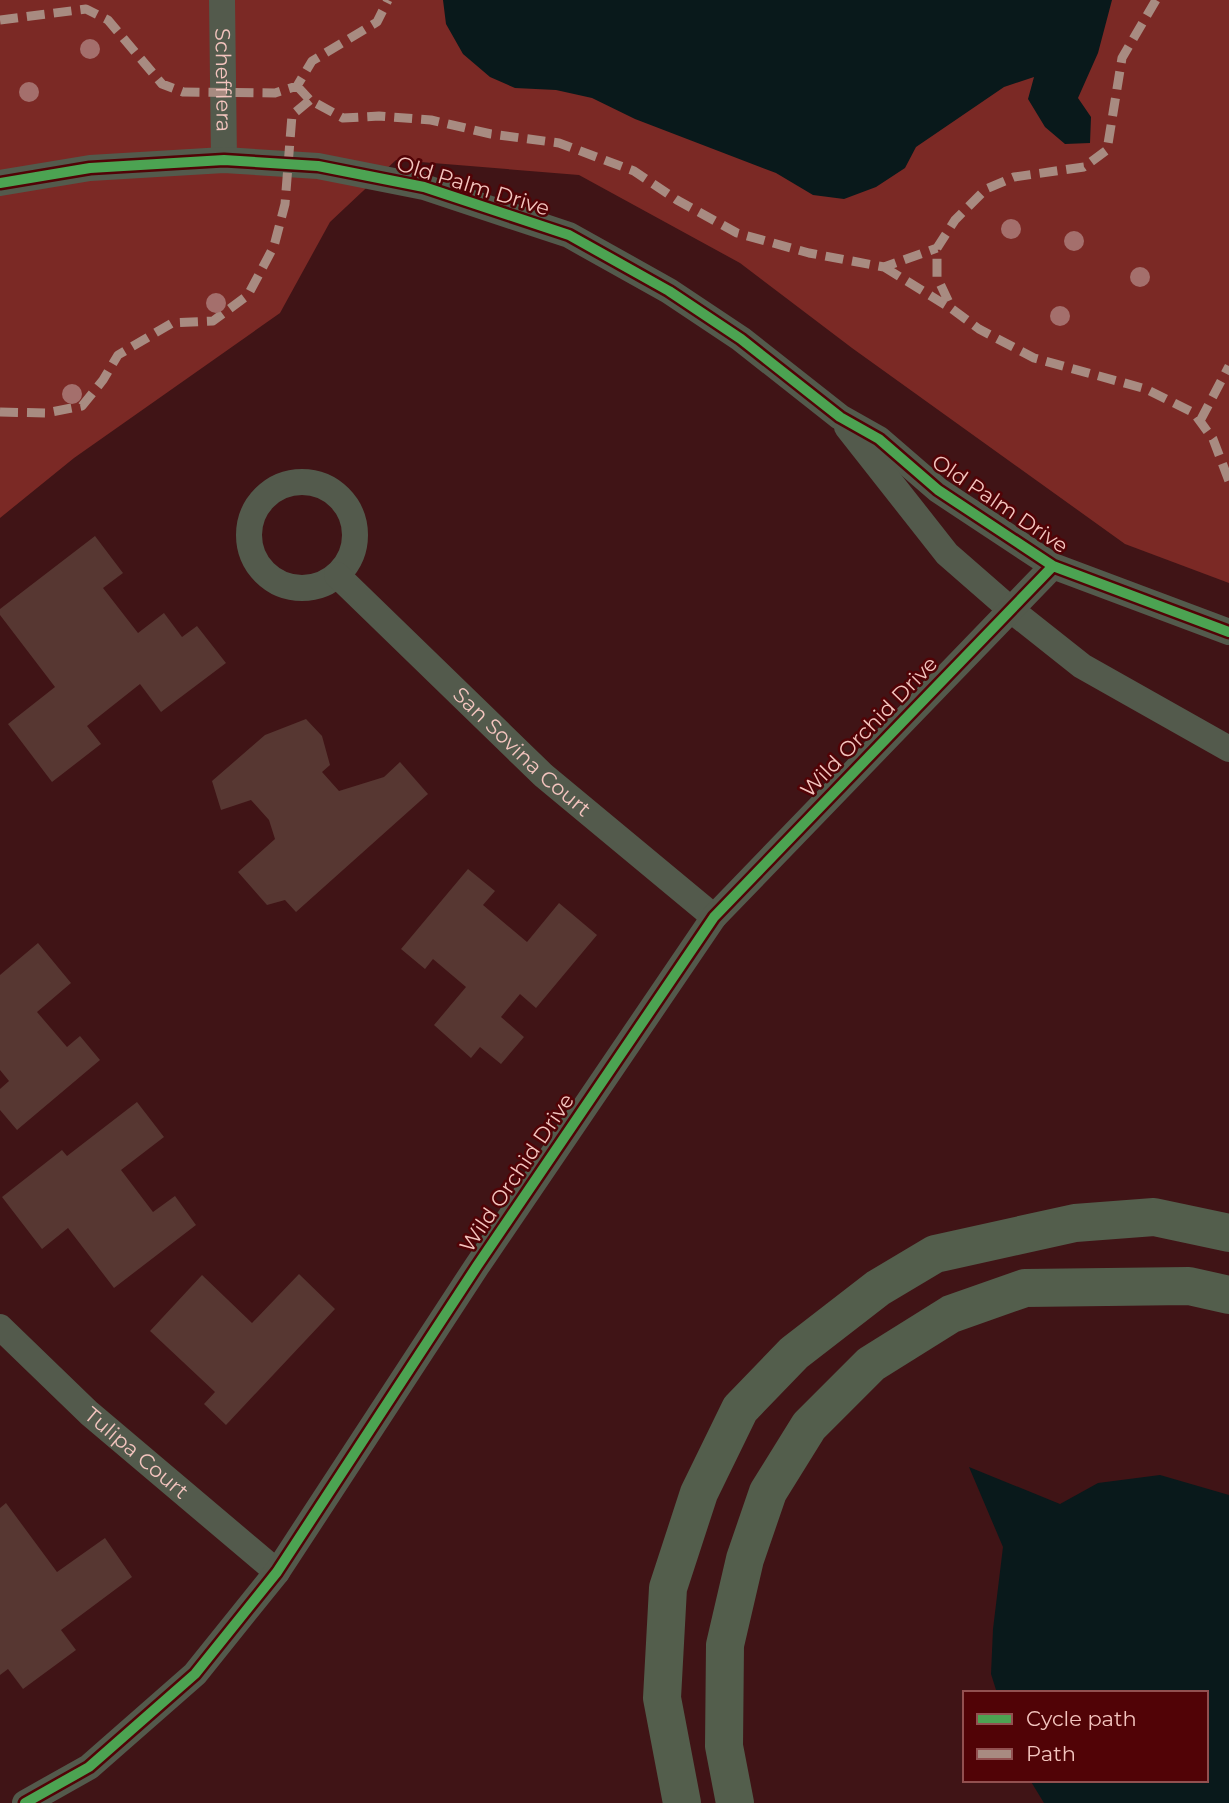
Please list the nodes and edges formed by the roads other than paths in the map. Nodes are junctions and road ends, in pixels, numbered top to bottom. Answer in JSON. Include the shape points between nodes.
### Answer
{"nodes":[{"id":1,"x":222,"y":0,"type":"edge"},
{"id":2,"x":224,"y":160,"type":"junction"},
{"id":3,"x":0,"y":183,"type":"edge"},
{"id":4,"x":839,"y":417,"type":"junction"},
{"id":5,"x":1053,"y":566,"type":"junction"},
{"id":6,"x":337,"y":575,"type":"junction"},
{"id":7,"x":1010,"y":609,"type":"junction"},
{"id":8,"x":1229,"y":632,"type":"edge"},
{"id":9,"x":1229,"y":749,"type":"edge"},
{"id":10,"x":714,"y":917,"type":"junction"},
{"id":11,"x":1229,"y":1233,"type":"edge"},
{"id":12,"x":1229,"y":1295,"type":"edge"},
{"id":13,"x":0,"y":1327,"type":"edge"},
{"id":14,"x":277,"y":1572,"type":"junction"},
{"id":15,"x":25,"y":1803,"type":"edge"},
{"id":16,"x":682,"y":1803,"type":"edge"},
{"id":17,"x":735,"y":1803,"type":"edge"}],
"edges":[{"from":1,"to":2,"type":"street","name":"Schefflera"},
{"from":2,"to":3,"type":"street","name":"Old Palm Drive","via":[[90,168]]},
{"from":2,"to":4,"type":"street","name":"Old Palm Drive","via":[[318,166],[424,187],[569,235],[669,291],[741,339]]},
{"from":4,"to":5,"type":"street","name":"Old Palm Drive","via":[[878,439],[938,490]]},
{"from":4,"to":7,"type":"street","name":"Old Palm Drive","via":[[947,554]]},
{"from":5,"to":7,"type":"street","name":"Wild Orchid Drive"},
{"from":5,"to":8,"type":"street","name":"Old Palm Drive"},
{"from":6,"to":6,"type":"street","via":[[350,558],[355,538],[353,518],[342,499],[326,487],[305,482],[285,485],[267,495],[249,532],[252,553],[262,570],[279,583],[299,589]]},
{"from":6,"to":10,"type":"street","name":"San Sovina Court","via":[[543,775]]},
{"from":7,"to":9,"type":"street","name":"Old Palm Drive","via":[[1082,666]]},
{"from":7,"to":10,"type":"street","name":"Wild Orchid Drive"},
{"from":10,"to":14,"type":"street","name":"Wild Orchid Drive"},
{"from":11,"to":16,"type":"highway","via":[[1154,1217],[1075,1223],[935,1254],[878,1289],[794,1353],[740,1409],[699,1493],[668,1588],[662,1698]]},
{"from":12,"to":17,"type":"highway","via":[[1189,1286],[1025,1288],[951,1314],[871,1364],[809,1426],[768,1492],[745,1559],[725,1645],[724,1746]]},
{"from":13,"to":14,"type":"street","name":"Tulipa Court","via":[[89,1413]]},
{"from":14,"to":15,"type":"street","name":"Wild Orchid Drive","via":[[195,1674],[89,1767]]}]}
